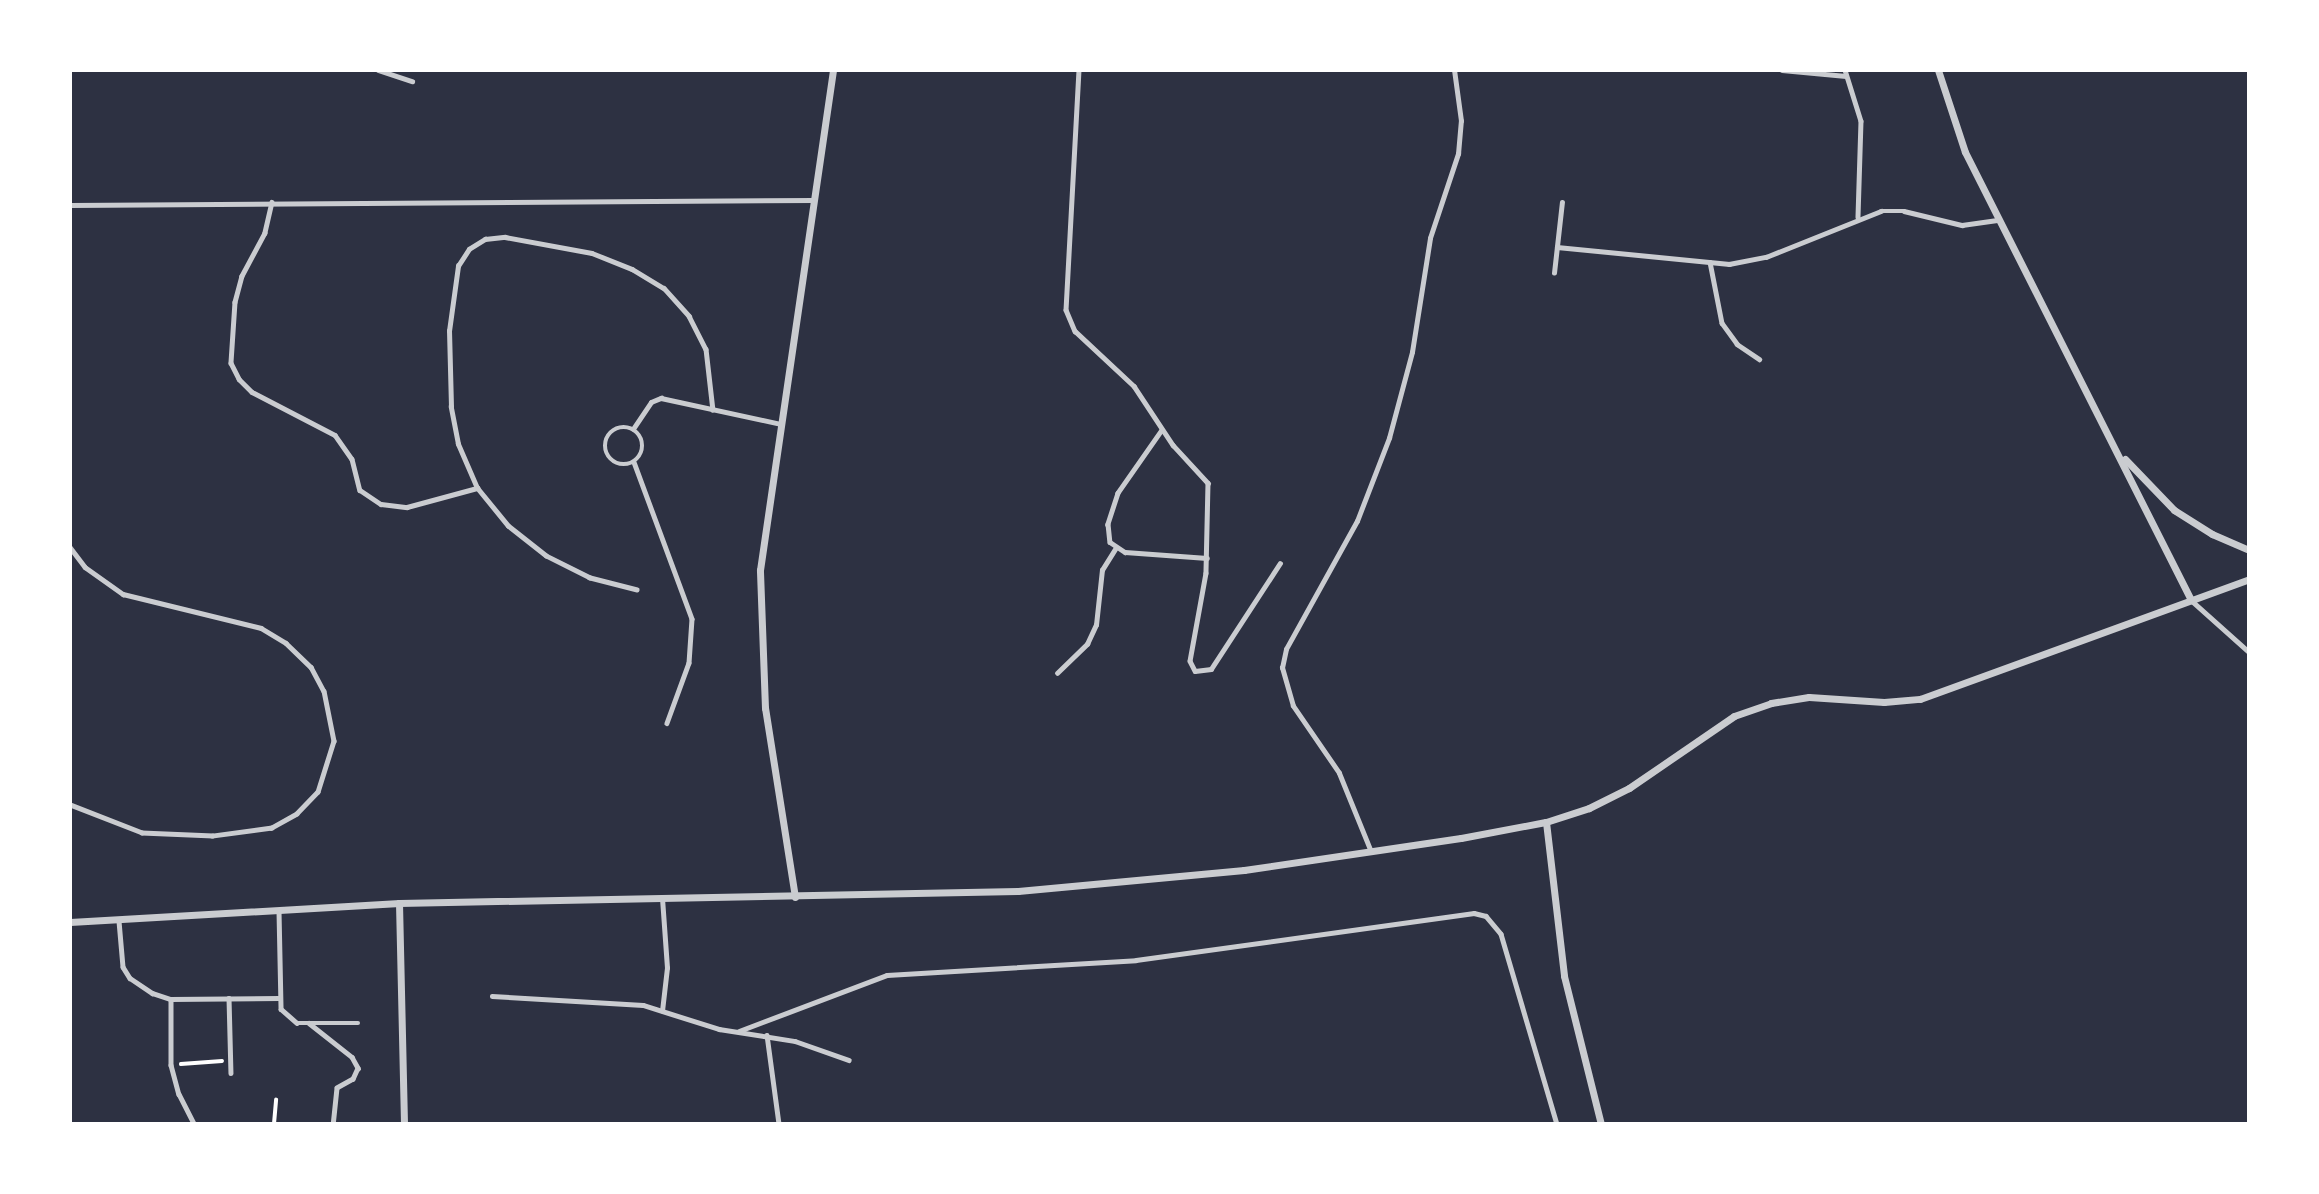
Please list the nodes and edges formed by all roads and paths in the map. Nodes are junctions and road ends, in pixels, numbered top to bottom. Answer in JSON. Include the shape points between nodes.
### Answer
{"nodes":[{"id":1,"x":378,"y":70,"type":"edge"},
{"id":2,"x":833,"y":70,"type":"edge"},
{"id":3,"x":1079,"y":70,"type":"edge"},
{"id":4,"x":1454,"y":70,"type":"edge"},
{"id":5,"x":1782,"y":70,"type":"edge"},
{"id":6,"x":1938,"y":70,"type":"edge"},
{"id":7,"x":386,"y":71,"type":"edge"},
{"id":8,"x":1845,"y":73,"type":"edge"},
{"id":9,"x":412,"y":81,"type":"dead end"},
{"id":10,"x":814,"y":200,"type":"junction"},
{"id":11,"x":272,"y":202,"type":"junction"},
{"id":12,"x":1562,"y":202,"type":"dead end"},
{"id":13,"x":70,"y":205,"type":"edge"},
{"id":14,"x":1858,"y":217,"type":"junction"},
{"id":15,"x":1999,"y":220,"type":"junction"},
{"id":16,"x":1557,"y":247,"type":"junction"},
{"id":17,"x":1710,"y":262,"type":"junction"},
{"id":18,"x":1554,"y":273,"type":"dead end"},
{"id":19,"x":1759,"y":359,"type":"dead end"},
{"id":20,"x":713,"y":410,"type":"junction"},
{"id":21,"x":781,"y":424,"type":"junction"},
{"id":22,"x":633,"y":429,"type":"junction"},
{"id":23,"x":1161,"y":430,"type":"junction"},
{"id":24,"x":2114,"y":445,"type":"junction"},
{"id":25,"x":634,"y":462,"type":"junction"},
{"id":26,"x":477,"y":488,"type":"junction"},
{"id":27,"x":70,"y":547,"type":"edge"},
{"id":28,"x":1116,"y":548,"type":"junction"},
{"id":29,"x":2249,"y":551,"type":"edge"},
{"id":30,"x":1207,"y":558,"type":"junction"},
{"id":31,"x":1280,"y":563,"type":"dead end"},
{"id":32,"x":2249,"y":579,"type":"edge"},
{"id":33,"x":637,"y":590,"type":"dead end"},
{"id":34,"x":2191,"y":600,"type":"junction"},
{"id":35,"x":2249,"y":652,"type":"edge"},
{"id":36,"x":1057,"y":673,"type":"dead end"},
{"id":37,"x":667,"y":723,"type":"dead end"},
{"id":38,"x":70,"y":805,"type":"edge"},
{"id":39,"x":1546,"y":822,"type":"junction"},
{"id":40,"x":1371,"y":852,"type":"junction"},
{"id":41,"x":795,"y":897,"type":"junction"},
{"id":42,"x":662,"y":899,"type":"junction"},
{"id":43,"x":399,"y":903,"type":"junction"},
{"id":44,"x":279,"y":911,"type":"junction"},
{"id":45,"x":119,"y":921,"type":"junction"},
{"id":46,"x":70,"y":922,"type":"edge"},
{"id":47,"x":492,"y":996,"type":"dead end"},
{"id":48,"x":279,"y":998,"type":"junction"},
{"id":49,"x":172,"y":999,"type":"junction"},
{"id":50,"x":229,"y":999,"type":"junction"},
{"id":51,"x":662,"y":1011,"type":"junction"},
{"id":52,"x":308,"y":1022,"type":"junction"},
{"id":53,"x":358,"y":1023,"type":"dead end"},
{"id":54,"x":739,"y":1031,"type":"junction"},
{"id":55,"x":767,"y":1035,"type":"junction"},
{"id":56,"x":849,"y":1060,"type":"dead end"},
{"id":57,"x":231,"y":1061,"type":"junction"},
{"id":58,"x":172,"y":1065,"type":"junction"},
{"id":59,"x":232,"y":1073,"type":"dead end"},
{"id":60,"x":276,"y":1100,"type":"dead end"},
{"id":61,"x":194,"y":1124,"type":"edge"},
{"id":62,"x":274,"y":1124,"type":"edge"},
{"id":63,"x":333,"y":1124,"type":"edge"},
{"id":64,"x":404,"y":1124,"type":"edge"},
{"id":65,"x":779,"y":1124,"type":"edge"},
{"id":66,"x":1557,"y":1124,"type":"edge"},
{"id":67,"x":1601,"y":1124,"type":"edge"}],
"edges":[{"from":1,"to":7,"type":"lane"},
{"from":2,"to":10,"type":"street"},
{"from":3,"to":23,"type":"lane","via":[[1066,310],[1075,331],[1134,386]]},
{"from":4,"to":40,"type":"lane","via":[[1461,121],[1458,154],[1430,238],[1412,352],[1389,438],[1357,521],[1286,649],[1282,668],[1293,706],[1339,773]]},
{"from":5,"to":8,"type":"lane"},
{"from":6,"to":15,"type":"street","via":[[1965,152]]},
{"from":7,"to":9,"type":"lane"},
{"from":8,"to":14,"type":"lane","via":[[1861,121]]},
{"from":10,"to":11,"type":"lane"},
{"from":10,"to":21,"type":"street"},
{"from":11,"to":13,"type":"lane"},
{"from":11,"to":26,"type":"lane","via":[[271,217],[235,302],[231,363],[239,379],[252,392],[335,435],[352,459],[360,490],[381,503],[407,507]]},
{"from":12,"to":16,"type":"lane"},
{"from":14,"to":15,"type":"lane","via":[[1903,211],[1962,225]]},
{"from":14,"to":17,"type":"lane","via":[[1748,263]]},
{"from":15,"to":24,"type":"street"},
{"from":16,"to":17,"type":"lane"},
{"from":16,"to":18,"type":"lane"},
{"from":17,"to":19,"type":"lane","via":[[1723,323],[1737,344]]},
{"from":20,"to":21,"type":"lane"},
{"from":20,"to":22,"type":"lane","via":[[656,399]]},
{"from":20,"to":26,"type":"lane","via":[[706,349],[689,316],[664,288],[632,268],[592,253],[532,239],[485,239],[469,249],[457,265],[449,331],[451,407],[458,444]]},
{"from":21,"to":41,"type":"street","via":[[760,570],[759,639]]},
{"from":22,"to":25,"type":"lane","via":[[643,445]]},
{"from":22,"to":25,"type":"lane","via":[[613,430],[605,447],[615,463]]},
{"from":23,"to":28,"type":"lane","via":[[1111,508],[1107,533]]},
{"from":23,"to":30,"type":"lane","via":[[1208,483]]},
{"from":24,"to":29,"type":"street","via":[[2174,510]]},
{"from":24,"to":34,"type":"street"},
{"from":25,"to":37,"type":"lane","via":[[692,620],[689,663]]},
{"from":26,"to":33,"type":"lane","via":[[508,526],[546,556],[590,578]]},
{"from":27,"to":38,"type":"lane","via":[[85,567],[123,594],[261,628],[286,643],[311,667],[324,691],[332,712],[334,741],[317,792],[297,814],[272,828],[213,836],[142,833]]},
{"from":28,"to":30,"type":"lane"},
{"from":28,"to":36,"type":"lane","via":[[1102,570],[1092,634],[1074,660]]},
{"from":30,"to":31,"type":"lane","via":[[1202,611],[1190,661],[1200,673],[1211,669]]},
{"from":32,"to":34,"type":"street"},
{"from":34,"to":35,"type":"lane"},
{"from":34,"to":39,"type":"street","via":[[1920,699],[1884,702],[1809,697],[1771,703],[1723,722],[1629,788]]},
{"from":39,"to":40,"type":"street"},
{"from":39,"to":67,"type":"street","via":[[1564,976]]},
{"from":40,"to":41,"type":"street","via":[[1043,890]]},
{"from":41,"to":42,"type":"street"},
{"from":42,"to":43,"type":"street"},
{"from":42,"to":51,"type":"lane","via":[[667,968]]},
{"from":43,"to":44,"type":"street"},
{"from":43,"to":64,"type":"street"},
{"from":44,"to":45,"type":"street"},
{"from":44,"to":48,"type":"lane"},
{"from":45,"to":46,"type":"street"},
{"from":45,"to":49,"type":"lane","via":[[123,967],[130,978]]},
{"from":47,"to":51,"type":"lane","via":[[621,1002]]},
{"from":48,"to":50,"type":"lane"},
{"from":48,"to":52,"type":"lane","via":[[287,1018]]},
{"from":49,"to":50,"type":"lane"},
{"from":49,"to":58,"type":"lane"},
{"from":50,"to":57,"type":"lane"},
{"from":51,"to":54,"type":"lane"},
{"from":52,"to":53,"type":"lane"},
{"from":52,"to":63,"type":"lane","via":[[352,1057],[358,1068],[353,1079],[337,1088]]},
{"from":54,"to":55,"type":"lane"},
{"from":54,"to":66,"type":"lane","via":[[887,975],[1136,960],[1474,914],[1486,916],[1501,934]]},
{"from":55,"to":56,"type":"lane"},
{"from":55,"to":65,"type":"lane"},
{"from":57,"to":58,"type":"path"},
{"from":57,"to":59,"type":"lane"},
{"from":58,"to":61,"type":"lane","via":[[178,1094]]},
{"from":60,"to":62,"type":"path"}]}
